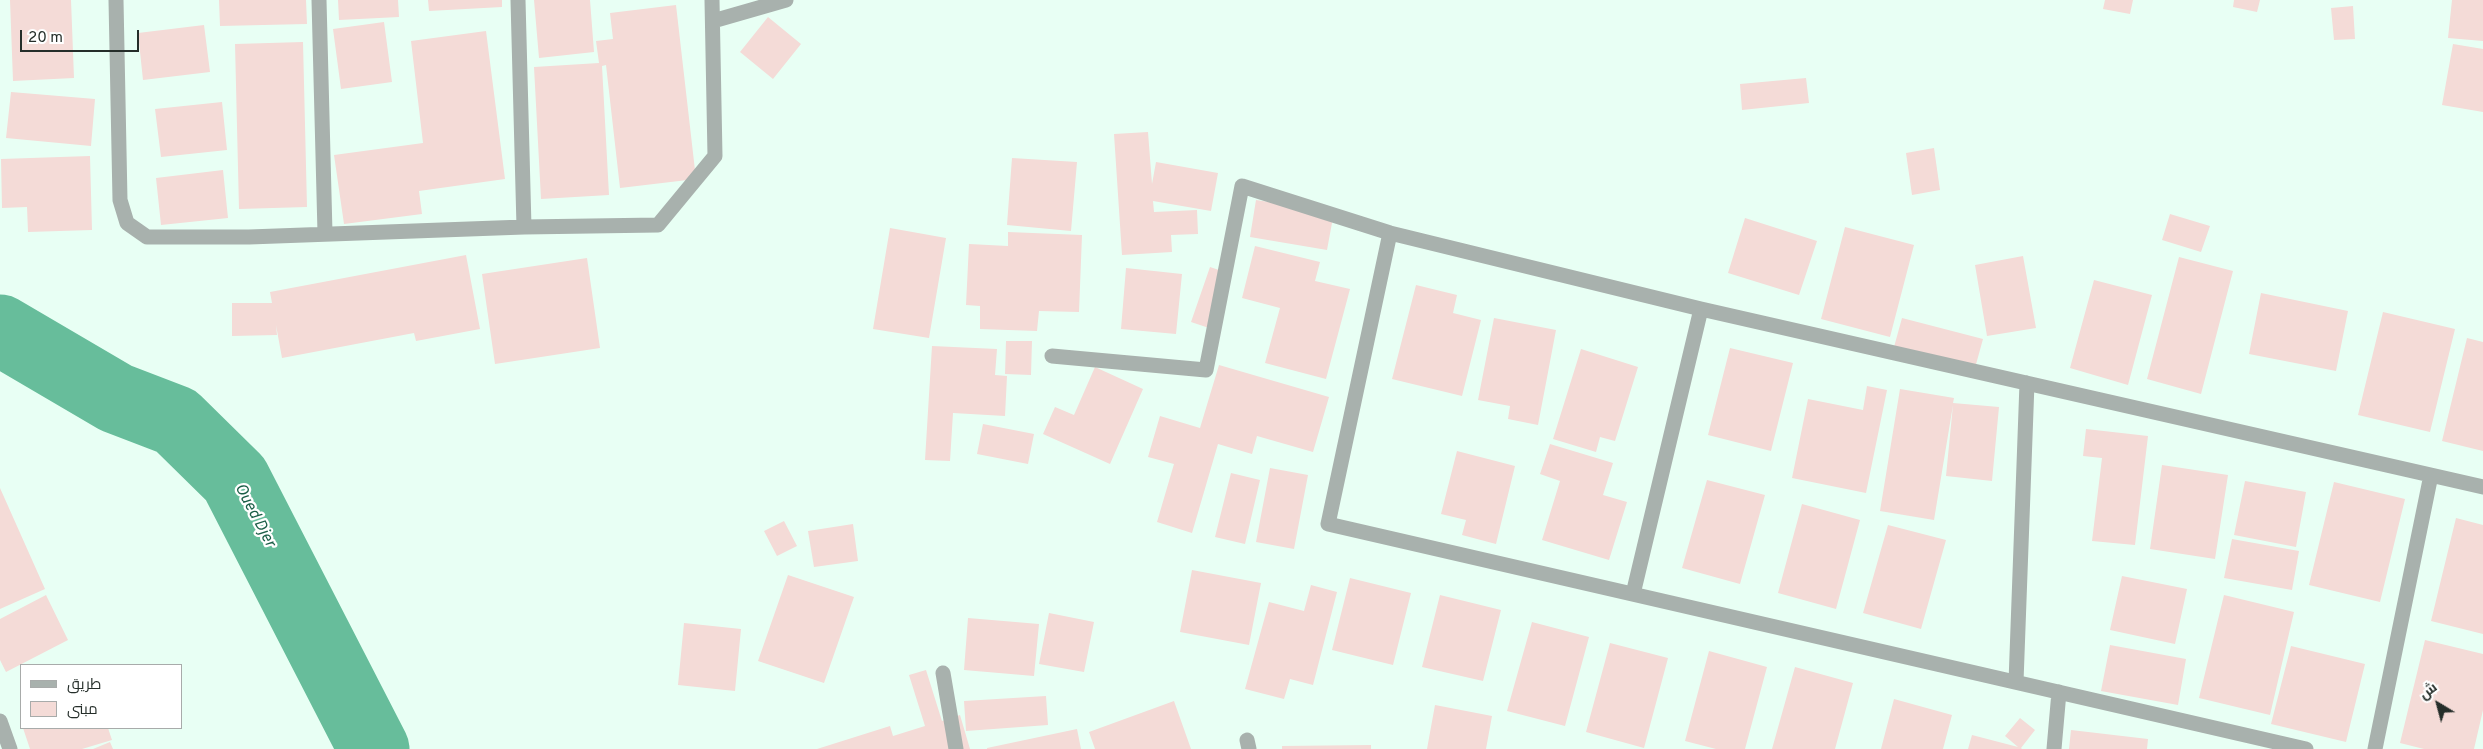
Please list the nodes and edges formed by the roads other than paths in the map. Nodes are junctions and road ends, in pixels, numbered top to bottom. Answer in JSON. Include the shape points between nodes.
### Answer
{"nodes":[{"id":1,"x":116,"y":0,"type":"edge"},
{"id":2,"x":319,"y":0,"type":"edge"},
{"id":3,"x":518,"y":0,"type":"edge"},
{"id":4,"x":712,"y":0,"type":"edge"},
{"id":5,"x":786,"y":0,"type":"edge"},
{"id":6,"x":712,"y":21,"type":"junction"},
{"id":7,"x":524,"y":226,"type":"junction"},
{"id":8,"x":325,"y":232,"type":"junction"},
{"id":9,"x":1390,"y":233,"type":"junction"},
{"id":10,"x":1701,"y":309,"type":"junction"},
{"id":11,"x":1052,"y":356,"type":"dead end"},
{"id":12,"x":2027,"y":383,"type":"junction"},
{"id":13,"x":2431,"y":475,"type":"junction"},
{"id":14,"x":2483,"y":487,"type":"edge"},
{"id":15,"x":1633,"y":594,"type":"junction"},
{"id":16,"x":943,"y":673,"type":"dead end"},
{"id":17,"x":2016,"y":682,"type":"junction"},
{"id":18,"x":2060,"y":692,"type":"junction"},
{"id":19,"x":0,"y":721,"type":"edge"},
{"id":20,"x":10,"y":749,"type":"edge"},
{"id":21,"x":956,"y":749,"type":"edge"},
{"id":22,"x":2054,"y":749,"type":"edge"},
{"id":23,"x":2306,"y":749,"type":"edge"},
{"id":24,"x":2375,"y":749,"type":"edge"}],
"edges":[{"from":1,"to":8,"type":"street","via":[[120,200],[127,223],[147,237],[249,237]]},
{"from":2,"to":8,"type":"street"},
{"from":3,"to":7,"type":"street"},
{"from":4,"to":6,"type":"street"},
{"from":5,"to":6,"type":"street"},
{"from":6,"to":7,"type":"street","via":[[714,156],[658,225]]},
{"from":7,"to":8,"type":"street"},
{"from":9,"to":10,"type":"street"},
{"from":9,"to":11,"type":"street","via":[[1242,186],[1206,370]]},
{"from":9,"to":15,"type":"street","via":[[1328,524]]},
{"from":10,"to":12,"type":"street"},
{"from":10,"to":15,"type":"street"},
{"from":12,"to":13,"type":"street"},
{"from":12,"to":17,"type":"street"},
{"from":13,"to":14,"type":"street"},
{"from":13,"to":24,"type":"street"},
{"from":15,"to":17,"type":"street"},
{"from":16,"to":21,"type":"street"},
{"from":17,"to":18,"type":"street"},
{"from":18,"to":22,"type":"street"},
{"from":18,"to":23,"type":"street"},
{"from":19,"to":20,"type":"street"}]}
